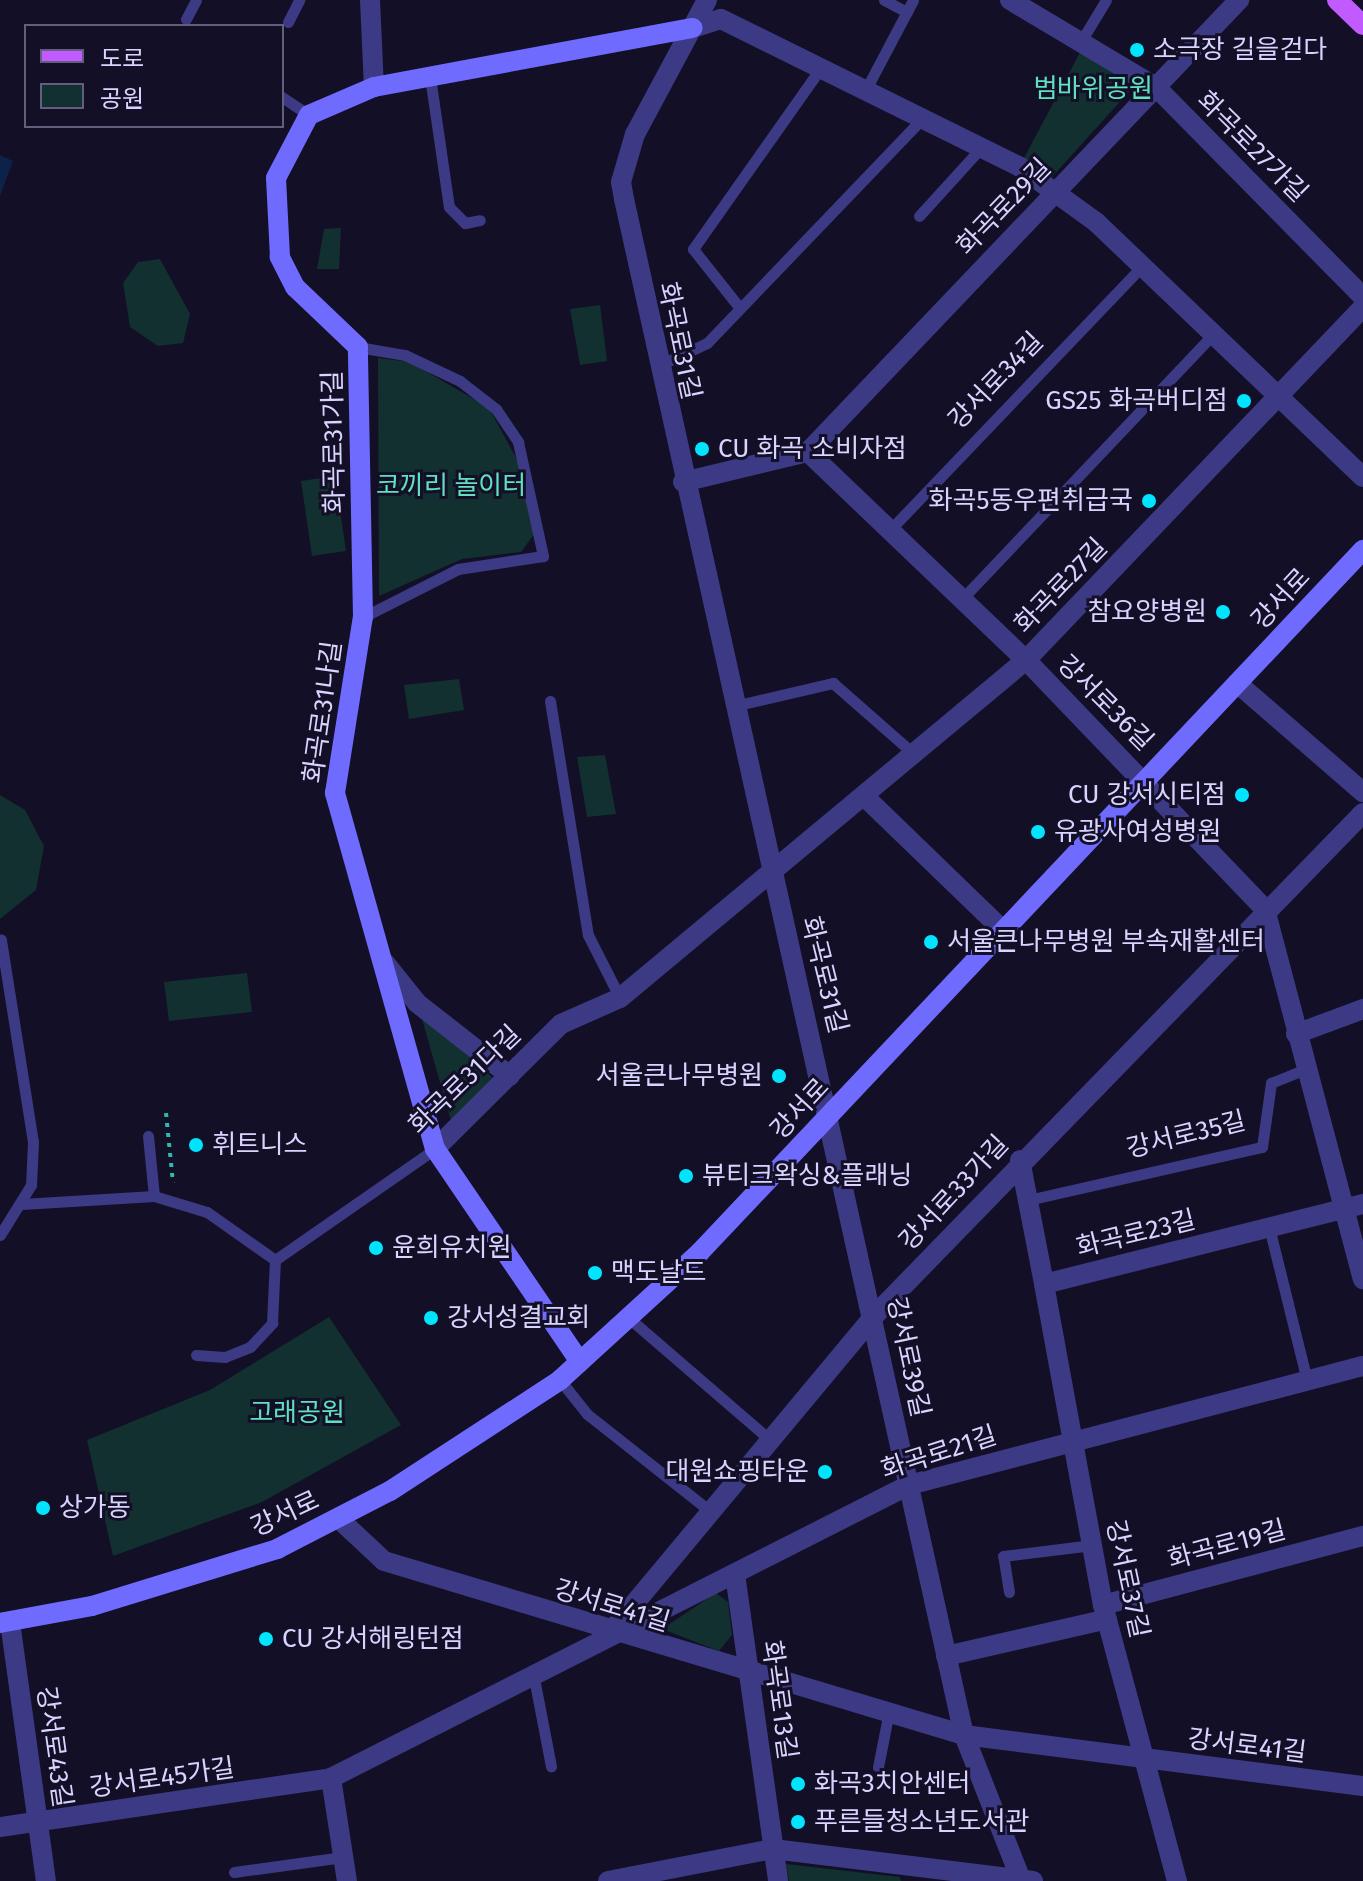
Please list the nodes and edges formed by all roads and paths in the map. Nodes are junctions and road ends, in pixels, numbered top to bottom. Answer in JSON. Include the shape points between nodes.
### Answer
{"nodes":[{"id":1,"x":196,"y":0,"type":"edge"},
{"id":2,"x":299,"y":0,"type":"edge"},
{"id":3,"x":370,"y":0,"type":"edge"},
{"id":4,"x":707,"y":0,"type":"edge"},
{"id":5,"x":884,"y":0,"type":"edge"},
{"id":6,"x":913,"y":0,"type":"edge"},
{"id":7,"x":1010,"y":0,"type":"edge"},
{"id":8,"x":1106,"y":0,"type":"edge"},
{"id":9,"x":1239,"y":0,"type":"edge"},
{"id":10,"x":1337,"y":0,"type":"edge"},
{"id":11,"x":907,"y":12,"type":"junction"},
{"id":12,"x":186,"y":19,"type":"dead end"},
{"id":13,"x":288,"y":22,"type":"dead end"},
{"id":14,"x":1363,"y":25,"type":"edge"},
{"id":15,"x":693,"y":28,"type":"junction"},
{"id":16,"x":1083,"y":38,"type":"junction"},
{"id":17,"x":820,"y":69,"type":"junction"},
{"id":18,"x":430,"y":77,"type":"junction"},
{"id":19,"x":374,"y":87,"type":"junction"},
{"id":20,"x":1156,"y":87,"type":"junction"},
{"id":21,"x":864,"y":93,"type":"junction"},
{"id":22,"x":284,"y":98,"type":"edge"},
{"id":23,"x":309,"y":115,"type":"junction"},
{"id":24,"x":919,"y":122,"type":"junction"},
{"id":25,"x":979,"y":150,"type":"junction"},
{"id":26,"x":1054,"y":192,"type":"junction"},
{"id":27,"x":919,"y":216,"type":"dead end"},
{"id":28,"x":480,"y":220,"type":"dead end"},
{"id":29,"x":1142,"y":266,"type":"junction"},
{"id":30,"x":1363,"y":297,"type":"edge"},
{"id":31,"x":739,"y":307,"type":"junction"},
{"id":32,"x":1363,"y":307,"type":"edge"},
{"id":33,"x":1214,"y":333,"type":"junction"},
{"id":34,"x":358,"y":347,"type":"junction"},
{"id":35,"x":657,"y":367,"type":"junction"},
{"id":36,"x":1281,"y":395,"type":"junction"},
{"id":37,"x":808,"y":452,"type":"junction"},
{"id":38,"x":1363,"y":477,"type":"edge"},
{"id":39,"x":683,"y":482,"type":"junction"},
{"id":40,"x":888,"y":532,"type":"junction"},
{"id":41,"x":1363,"y":550,"type":"edge"},
{"id":42,"x":961,"y":600,"type":"junction"},
{"id":43,"x":363,"y":617,"type":"junction"},
{"id":44,"x":1026,"y":660,"type":"junction"},
{"id":45,"x":1237,"y":683,"type":"junction"},
{"id":46,"x":550,"y":701,"type":"dead end"},
{"id":47,"x":734,"y":706,"type":"junction"},
{"id":48,"x":915,"y":755,"type":"junction"},
{"id":49,"x":1145,"y":781,"type":"junction"},
{"id":50,"x":1363,"y":792,"type":"edge"},
{"id":51,"x":865,"y":797,"type":"junction"},
{"id":52,"x":1363,"y":813,"type":"edge"},
{"id":53,"x":772,"y":875,"type":"junction"},
{"id":54,"x":1265,"y":909,"type":"junction"},
{"id":55,"x":1004,"y":931,"type":"junction"},
{"id":56,"x":1,"y":940,"type":"edge"},
{"id":57,"x":379,"y":953,"type":"junction"},
{"id":58,"x":620,"y":998,"type":"junction"},
{"id":59,"x":1363,"y":1009,"type":"edge"},
{"id":60,"x":1296,"y":1034,"type":"junction"},
{"id":61,"x":1306,"y":1069,"type":"junction"},
{"id":62,"x":510,"y":1076,"type":"junction"},
{"id":63,"x":166,"y":1113,"type":"dead end"},
{"id":64,"x":829,"y":1117,"type":"junction"},
{"id":65,"x":148,"y":1136,"type":"dead end"},
{"id":66,"x":435,"y":1149,"type":"junction"},
{"id":67,"x":1020,"y":1160,"type":"junction"},
{"id":68,"x":173,"y":1183,"type":"dead end"},
{"id":69,"x":154,"y":1196,"type":"junction"},
{"id":70,"x":1028,"y":1200,"type":"junction"},
{"id":71,"x":22,"y":1204,"type":"junction"},
{"id":72,"x":1353,"y":1206,"type":"edge"},
{"id":73,"x":1269,"y":1227,"type":"junction"},
{"id":74,"x":0,"y":1235,"type":"edge"},
{"id":75,"x":275,"y":1260,"type":"junction"},
{"id":76,"x":1363,"y":1279,"type":"edge"},
{"id":77,"x":1044,"y":1284,"type":"junction"},
{"id":78,"x":873,"y":1317,"type":"junction"},
{"id":79,"x":630,"y":1319,"type":"junction"},
{"id":80,"x":196,"y":1355,"type":"dead end"},
{"id":81,"x":580,"y":1362,"type":"junction"},
{"id":82,"x":1363,"y":1366,"type":"edge"},
{"id":83,"x":560,"y":1380,"type":"junction"},
{"id":84,"x":1307,"y":1381,"type":"junction"},
{"id":85,"x":770,"y":1440,"type":"junction"},
{"id":86,"x":1072,"y":1441,"type":"junction"},
{"id":87,"x":909,"y":1485,"type":"junction"},
{"id":88,"x":711,"y":1512,"type":"junction"},
{"id":89,"x":338,"y":1518,"type":"junction"},
{"id":90,"x":1363,"y":1536,"type":"edge"},
{"id":91,"x":1092,"y":1545,"type":"junction"},
{"id":92,"x":735,"y":1574,"type":"junction"},
{"id":93,"x":1009,"y":1592,"type":"dead end"},
{"id":94,"x":1105,"y":1612,"type":"junction"},
{"id":95,"x":5,"y":1622,"type":"edge"},
{"id":96,"x":610,"y":1634,"type":"junction"},
{"id":97,"x":946,"y":1656,"type":"junction"},
{"id":98,"x":750,"y":1672,"type":"junction"},
{"id":99,"x":534,"y":1678,"type":"junction"},
{"id":100,"x":889,"y":1711,"type":"junction"},
{"id":101,"x":964,"y":1735,"type":"junction"},
{"id":102,"x":1147,"y":1761,"type":"junction"},
{"id":103,"x":551,"y":1766,"type":"dead end"},
{"id":104,"x":878,"y":1767,"type":"dead end"},
{"id":105,"x":331,"y":1778,"type":"junction"},
{"id":106,"x":1363,"y":1786,"type":"edge"},
{"id":107,"x":39,"y":1822,"type":"junction"},
{"id":108,"x":0,"y":1827,"type":"edge"},
{"id":109,"x":773,"y":1849,"type":"junction"},
{"id":110,"x":343,"y":1857,"type":"junction"},
{"id":111,"x":234,"y":1872,"type":"dead end"},
{"id":112,"x":906,"y":1873,"type":"edge"},
{"id":113,"x":958,"y":1876,"type":"edge"},
{"id":114,"x":637,"y":1878,"type":"edge"},
{"id":115,"x":1014,"y":1880,"type":"edge"},
{"id":116,"x":46,"y":1881,"type":"edge"},
{"id":117,"x":347,"y":1881,"type":"edge"},
{"id":118,"x":608,"y":1881,"type":"edge"},
{"id":119,"x":778,"y":1881,"type":"edge"},
{"id":120,"x":1177,"y":1881,"type":"edge"}],
"edges":[{"from":1,"to":12,"type":"lane"},
{"from":2,"to":13,"type":"lane"},
{"from":3,"to":19,"type":"street"},
{"from":4,"to":15,"type":"street","name":"화곡로31길"},
{"from":5,"to":11,"type":"lane"},
{"from":6,"to":11,"type":"lane"},
{"from":7,"to":16,"type":"street","name":"화곡로27가길"},
{"from":8,"to":16,"type":"lane"},
{"from":9,"to":20,"type":"street","name":"화곡로29길"},
{"from":10,"to":14,"type":"main road"},
{"from":11,"to":21,"type":"lane"},
{"from":15,"to":17,"type":"street","via":[[721,19]]},
{"from":15,"to":18,"type":"main road"},
{"from":15,"to":35,"type":"street","name":"화곡로31길","via":[[635,134],[621,182]]},
{"from":16,"to":20,"type":"street","name":"화곡로27가길"},
{"from":17,"to":21,"type":"street"},
{"from":17,"to":31,"type":"lane","via":[[693,249]]},
{"from":18,"to":19,"type":"main road"},
{"from":18,"to":28,"type":"lane","via":[[449,207],[465,223]]},
{"from":19,"to":23,"type":"main road"},
{"from":20,"to":26,"type":"street","name":"화곡로29길"},
{"from":20,"to":30,"type":"street","name":"화곡로27가길"},
{"from":21,"to":24,"type":"street"},
{"from":22,"to":23,"type":"lane"},
{"from":23,"to":34,"type":"main road","name":"화곡로31가길","via":[[276,178],[280,257],[295,287]]},
{"from":24,"to":25,"type":"street"},
{"from":24,"to":31,"type":"lane"},
{"from":25,"to":26,"type":"street"},
{"from":25,"to":27,"type":"lane"},
{"from":26,"to":29,"type":"street"},
{"from":26,"to":37,"type":"street","name":"화곡로29길"},
{"from":29,"to":33,"type":"street"},
{"from":29,"to":40,"type":"lane","name":"강서로34길"},
{"from":31,"to":35,"type":"lane","via":[[707,343]]},
{"from":32,"to":36,"type":"street","name":"화곡로27길"},
{"from":33,"to":36,"type":"street"},
{"from":33,"to":42,"type":"lane"},
{"from":34,"to":43,"type":"main road","name":"화곡로31가길"},
{"from":34,"to":43,"type":"lane","via":[[405,355],[460,381],[496,409],[518,442],[543,556],[458,569]]},
{"from":35,"to":39,"type":"street","name":"화곡로31길"},
{"from":36,"to":38,"type":"street"},
{"from":36,"to":44,"type":"street","name":"화곡로27길"},
{"from":37,"to":39,"type":"street"},
{"from":37,"to":40,"type":"street","name":"강서로36길"},
{"from":39,"to":47,"type":"street","name":"화곡로31길"},
{"from":40,"to":42,"type":"street","name":"강서로36길"},
{"from":41,"to":45,"type":"main road","name":"강서로"},
{"from":42,"to":44,"type":"street","name":"강서로36길"},
{"from":43,"to":57,"type":"main road","name":"화곡로31나길","via":[[335,793]]},
{"from":44,"to":48,"type":"street","name":"화곡로27길"},
{"from":44,"to":49,"type":"street","name":"강서로36길"},
{"from":45,"to":49,"type":"main road","name":"강서로"},
{"from":45,"to":50,"type":"street"},
{"from":46,"to":58,"type":"lane","via":[[588,935]]},
{"from":47,"to":48,"type":"lane","via":[[833,683]]},
{"from":47,"to":53,"type":"street","name":"화곡로31길"},
{"from":48,"to":51,"type":"street","name":"화곡로27길"},
{"from":49,"to":54,"type":"street"},
{"from":49,"to":55,"type":"main road","name":"강서로"},
{"from":51,"to":53,"type":"street","name":"화곡로27길"},
{"from":51,"to":55,"type":"street"},
{"from":52,"to":54,"type":"street","name":"강서로33가길"},
{"from":53,"to":58,"type":"street","name":"화곡로31다길"},
{"from":53,"to":64,"type":"street","name":"화곡로31길"},
{"from":54,"to":60,"type":"street"},
{"from":54,"to":67,"type":"street","name":"강서로33가길"},
{"from":55,"to":64,"type":"main road","name":"강서로"},
{"from":56,"to":71,"type":"lane","via":[[33,1142]]},
{"from":57,"to":62,"type":"street","name":"화곡로31나길","via":[[408,995]]},
{"from":57,"to":66,"type":"main road","name":"화곡로31나길"},
{"from":58,"to":62,"type":"street","name":"화곡로31다길","via":[[561,1024]]},
{"from":59,"to":60,"type":"street"},
{"from":60,"to":61,"type":"street"},
{"from":61,"to":70,"type":"lane","name":"강서로35길","via":[[1271,1083],[1262,1147]]},
{"from":61,"to":72,"type":"street"},
{"from":62,"to":66,"type":"street","name":"화곡로31다길"},
{"from":63,"to":68,"type":"path"},
{"from":64,"to":78,"type":"street","name":"강서로39길"},
{"from":64,"to":79,"type":"main road","name":"강서로"},
{"from":65,"to":69,"type":"lane"},
{"from":66,"to":75,"type":"lane","name":"화곡로31다길"},
{"from":66,"to":81,"type":"main road"},
{"from":67,"to":70,"type":"street","name":"화곡로23길"},
{"from":67,"to":78,"type":"street","name":"강서로33가길"},
{"from":69,"to":71,"type":"lane"},
{"from":69,"to":75,"type":"lane","via":[[207,1212]]},
{"from":70,"to":77,"type":"street","name":"화곡로23길"},
{"from":71,"to":74,"type":"lane"},
{"from":72,"to":73,"type":"street","name":"화곡로23길"},
{"from":72,"to":76,"type":"street"},
{"from":73,"to":77,"type":"street","name":"화곡로23길"},
{"from":73,"to":84,"type":"lane"},
{"from":75,"to":80,"type":"lane","via":[[272,1323],[250,1347],[225,1357]]},
{"from":77,"to":86,"type":"street","name":"강서로37길"},
{"from":78,"to":85,"type":"street","name":"강서로33가길"},
{"from":78,"to":87,"type":"street","name":"강서로39길"},
{"from":79,"to":81,"type":"main road","name":"강서로"},
{"from":79,"to":85,"type":"lane"},
{"from":81,"to":83,"type":"main road","name":"강서로"},
{"from":82,"to":84,"type":"street","name":"화곡로21길"},
{"from":83,"to":88,"type":"lane","via":[[587,1414]]},
{"from":83,"to":89,"type":"main road","name":"강서로"},
{"from":84,"to":86,"type":"street","name":"화곡로21길"},
{"from":85,"to":88,"type":"street","name":"강서로33가길"},
{"from":86,"to":87,"type":"street","name":"화곡로21길"},
{"from":86,"to":91,"type":"street","name":"강서로37길"},
{"from":87,"to":92,"type":"street","name":"화곡로21길"},
{"from":87,"to":97,"type":"street","name":"강서로39길"},
{"from":88,"to":96,"type":"street","name":"강서로33가길"},
{"from":89,"to":95,"type":"main road","name":"강서로","via":[[187,1580]]},
{"from":89,"to":96,"type":"street","name":"강서로41길","via":[[384,1561]]},
{"from":90,"to":94,"type":"street","name":"화곡로19길"},
{"from":91,"to":93,"type":"lane","via":[[1003,1556]]},
{"from":91,"to":94,"type":"street","name":"강서로37길"},
{"from":92,"to":96,"type":"street","name":"화곡로21길"},
{"from":92,"to":98,"type":"street","name":"화곡로13길"},
{"from":94,"to":97,"type":"street"},
{"from":94,"to":102,"type":"street","name":"강서로37길"},
{"from":95,"to":107,"type":"street","name":"강서로43길"},
{"from":96,"to":98,"type":"street","name":"강서로41길"},
{"from":96,"to":99,"type":"street","name":"강서로45가길"},
{"from":97,"to":101,"type":"street","name":"강서로39길"},
{"from":98,"to":100,"type":"street","name":"강서로41길"},
{"from":98,"to":109,"type":"street","name":"화곡로13길"},
{"from":99,"to":103,"type":"lane"},
{"from":99,"to":105,"type":"street","name":"강서로45가길"},
{"from":100,"to":101,"type":"street","name":"강서로41길"},
{"from":100,"to":104,"type":"lane"},
{"from":101,"to":102,"type":"street","name":"강서로41길"},
{"from":101,"to":115,"type":"street","name":"강서로39길"},
{"from":102,"to":106,"type":"street","name":"강서로41길"},
{"from":102,"to":120,"type":"street","name":"강서로37길"},
{"from":105,"to":107,"type":"street","name":"강서로45가길"},
{"from":105,"to":110,"type":"street"},
{"from":107,"to":108,"type":"street","name":"강서로45가길"},
{"from":107,"to":116,"type":"street","name":"강서로43길"},
{"from":109,"to":112,"type":"street"},
{"from":109,"to":114,"type":"street"},
{"from":109,"to":119,"type":"street","name":"화곡로13길"},
{"from":110,"to":111,"type":"lane"},
{"from":110,"to":117,"type":"street"},
{"from":112,"to":113,"type":"street"},
{"from":113,"to":115,"type":"street"},
{"from":114,"to":118,"type":"street"}]}
